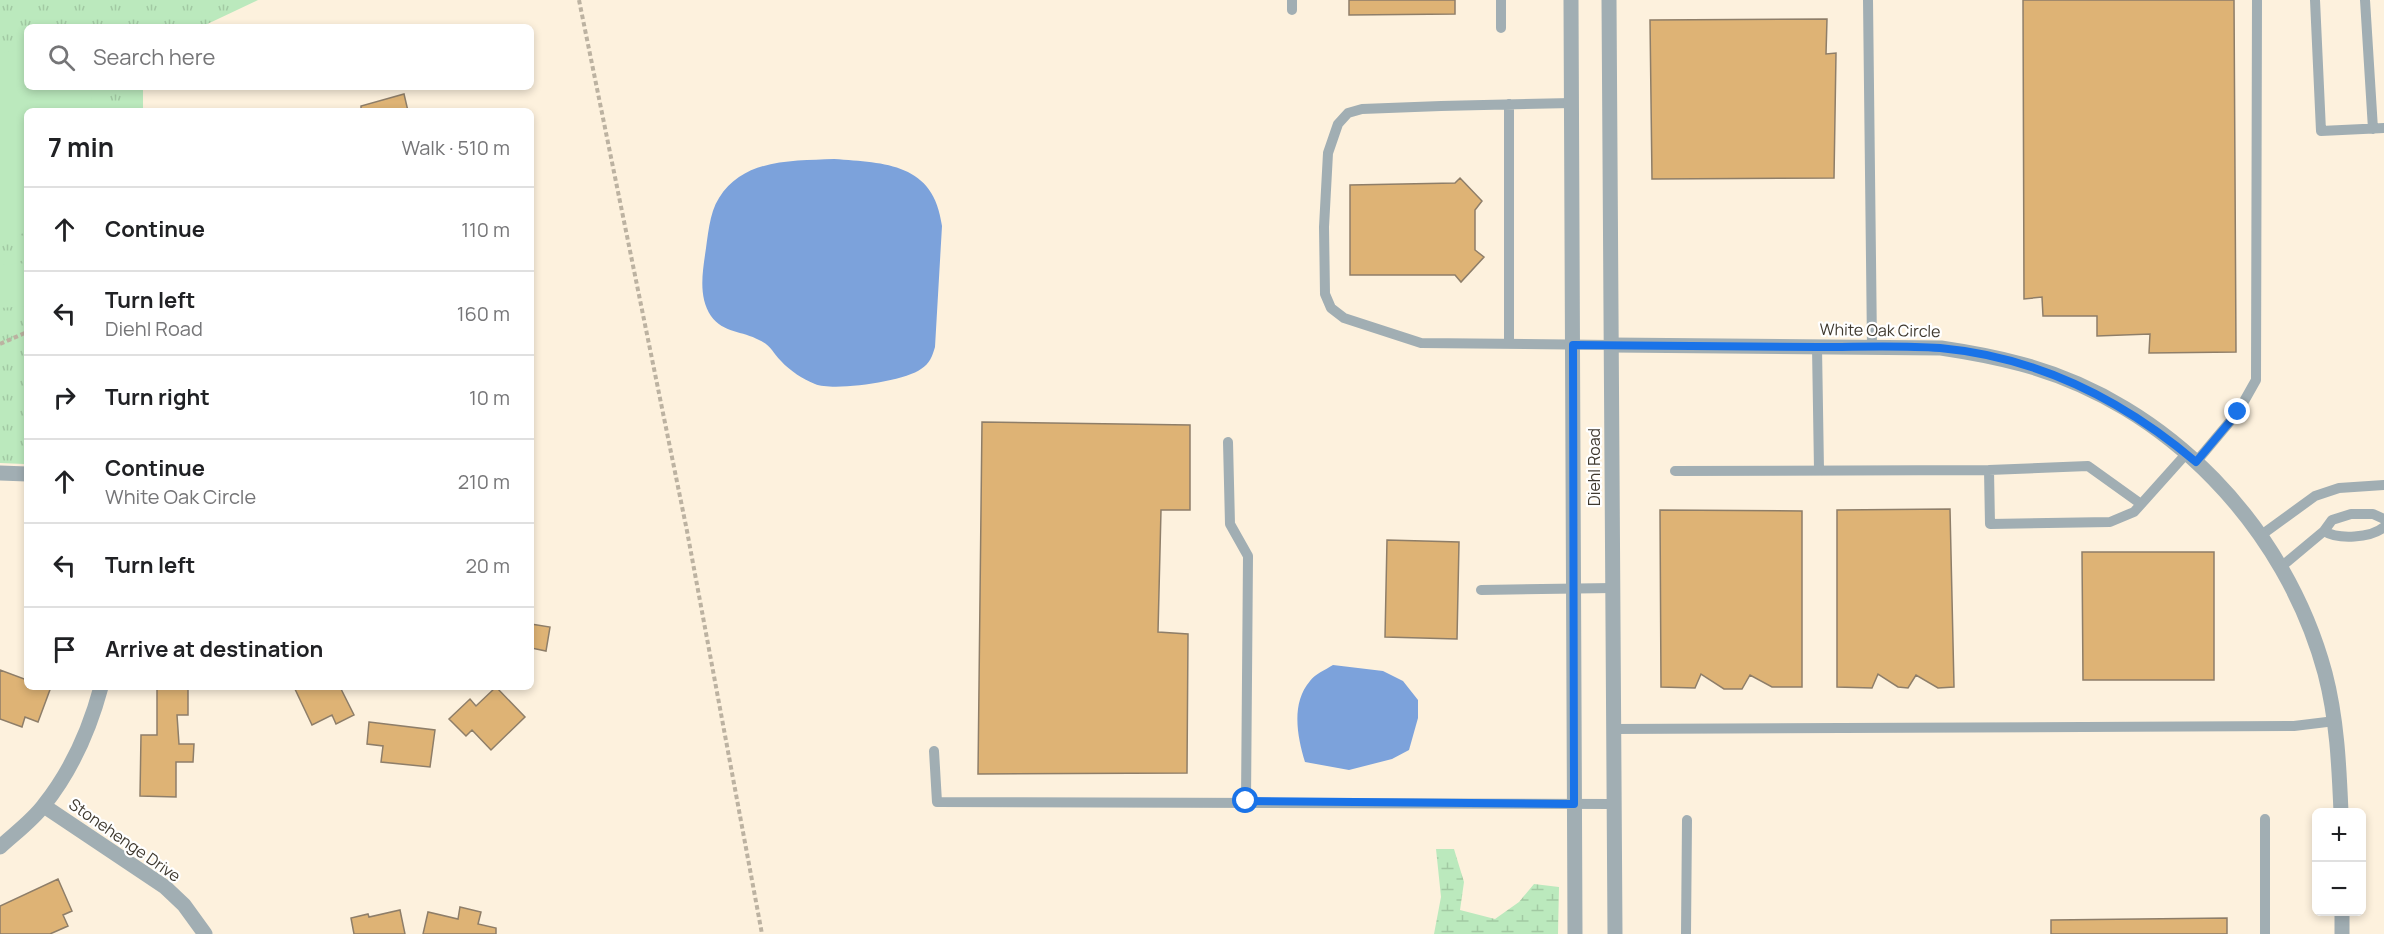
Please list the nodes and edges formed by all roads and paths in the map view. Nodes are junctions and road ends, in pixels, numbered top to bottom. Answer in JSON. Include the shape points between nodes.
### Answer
{"nodes":[{"id":1,"x":579,"y":0,"type":"edge"},
{"id":2,"x":1501,"y":0,"type":"edge"},
{"id":3,"x":1571,"y":0,"type":"edge"},
{"id":4,"x":1609,"y":0,"type":"edge"},
{"id":5,"x":1868,"y":0,"type":"edge"},
{"id":6,"x":2258,"y":0,"type":"edge"},
{"id":7,"x":2315,"y":0,"type":"edge"},
{"id":8,"x":2365,"y":0,"type":"edge"},
{"id":9,"x":1501,"y":28,"type":"dead end"},
{"id":10,"x":1572,"y":103,"type":"junction"},
{"id":11,"x":1509,"y":104,"type":"junction"},
{"id":12,"x":2379,"y":129,"type":"edge"},
{"id":13,"x":24,"y":333,"type":"edge"},
{"id":14,"x":0,"y":344,"type":"edge"},
{"id":15,"x":1509,"y":344,"type":"junction"},
{"id":16,"x":1573,"y":345,"type":"junction"},
{"id":17,"x":1612,"y":345,"type":"junction"},
{"id":18,"x":1872,"y":346,"type":"junction"},
{"id":19,"x":1817,"y":347,"type":"junction"},
{"id":20,"x":1228,"y":442,"type":"dead end"},
{"id":21,"x":2191,"y":458,"type":"junction"},
{"id":22,"x":1819,"y":470,"type":"junction"},
{"id":23,"x":1675,"y":471,"type":"dead end"},
{"id":24,"x":1989,"y":471,"type":"junction"},
{"id":25,"x":0,"y":474,"type":"edge"},
{"id":26,"x":24,"y":474,"type":"edge"},
{"id":27,"x":2384,"y":485,"type":"edge"},
{"id":28,"x":2141,"y":504,"type":"junction"},
{"id":29,"x":2384,"y":519,"type":"edge"},
{"id":30,"x":2384,"y":527,"type":"edge"},
{"id":31,"x":2324,"y":531,"type":"junction"},
{"id":32,"x":2260,"y":536,"type":"junction"},
{"id":33,"x":2281,"y":567,"type":"junction"},
{"id":34,"x":1613,"y":588,"type":"junction"},
{"id":35,"x":1573,"y":589,"type":"junction"},
{"id":36,"x":1481,"y":590,"type":"dead end"},
{"id":37,"x":100,"y":690,"type":"edge"},
{"id":38,"x":2335,"y":721,"type":"junction"},
{"id":39,"x":1614,"y":729,"type":"junction"},
{"id":40,"x":934,"y":751,"type":"dead end"},
{"id":41,"x":1246,"y":801,"type":"junction"},
{"id":42,"x":1574,"y":804,"type":"junction"},
{"id":43,"x":1614,"y":804,"type":"junction"},
{"id":44,"x":44,"y":806,"type":"junction"},
{"id":45,"x":2341,"y":808,"type":"edge"},
{"id":46,"x":2265,"y":819,"type":"dead end"},
{"id":47,"x":1687,"y":820,"type":"dead end"},
{"id":48,"x":0,"y":847,"type":"edge"},
{"id":49,"x":2342,"y":916,"type":"edge"},
{"id":50,"x":205,"y":934,"type":"edge"},
{"id":51,"x":762,"y":934,"type":"edge"},
{"id":52,"x":1575,"y":934,"type":"edge"},
{"id":53,"x":1615,"y":934,"type":"edge"},
{"id":54,"x":1686,"y":934,"type":"edge"},
{"id":55,"x":2265,"y":934,"type":"edge"},
{"id":56,"x":2342,"y":934,"type":"edge"}],
"edges":[{"from":1,"to":51,"type":"path","via":[[685,519]]},
{"from":2,"to":9,"type":"lane"},
{"from":3,"to":10,"type":"street","name":"Diehl Road"},
{"from":4,"to":17,"type":"street","name":"Diehl Road"},
{"from":5,"to":18,"type":"lane"},
{"from":6,"to":21,"type":"lane","via":[[2256,380],[2238,412]]},
{"from":7,"to":12,"type":"lane","via":[[2321,131]]},
{"from":8,"to":12,"type":"lane"},
{"from":10,"to":11,"type":"lane"},
{"from":10,"to":16,"type":"street","name":"Diehl Road"},
{"from":11,"to":15,"type":"lane"},
{"from":11,"to":15,"type":"lane","via":[[1348,113],[1338,124],[1328,153],[1324,227],[1325,294],[1331,308],[1344,318],[1421,343]]},
{"from":13,"to":14,"type":"path"},
{"from":15,"to":16,"type":"lane"},
{"from":16,"to":17,"type":"lane"},
{"from":16,"to":35,"type":"street","name":"Diehl Road"},
{"from":17,"to":19,"type":"street","name":"White Oak Circle"},
{"from":17,"to":34,"type":"street","name":"Diehl Road"},
{"from":18,"to":19,"type":"street","name":"White Oak Circle"},
{"from":18,"to":21,"type":"street","name":"White Oak Circle","via":[[1975,353],[2050,373],[2128,411]]},
{"from":19,"to":22,"type":"lane"},
{"from":20,"to":41,"type":"lane","via":[[1230,524],[1248,556]]},
{"from":21,"to":28,"type":"lane"},
{"from":21,"to":32,"type":"street","name":"White Oak Circle","via":[[2218,482]]},
{"from":22,"to":23,"type":"lane"},
{"from":22,"to":24,"type":"lane"},
{"from":24,"to":28,"type":"lane","via":[[2088,466]]},
{"from":24,"to":28,"type":"lane","via":[[1990,524],[2110,522],[2134,512]]},
{"from":25,"to":26,"type":"street"},
{"from":27,"to":32,"type":"lane","via":[[2339,488],[2315,496]]},
{"from":29,"to":31,"type":"lane","via":[[2373,514],[2342,516],[2332,520]]},
{"from":30,"to":31,"type":"lane","via":[[2375,535],[2332,537]]},
{"from":31,"to":33,"type":"lane"},
{"from":32,"to":33,"type":"street","name":"White Oak Circle"},
{"from":33,"to":38,"type":"street","name":"White Oak Circle","via":[[2315,640]]},
{"from":34,"to":35,"type":"lane"},
{"from":34,"to":39,"type":"street","name":"Diehl Road"},
{"from":35,"to":36,"type":"lane"},
{"from":35,"to":42,"type":"street","name":"Diehl Road"},
{"from":37,"to":44,"type":"street","via":[[83,740]]},
{"from":38,"to":39,"type":"lane","via":[[2294,726]]},
{"from":38,"to":45,"type":"street","name":"White Oak Circle"},
{"from":39,"to":43,"type":"street","name":"Diehl Road"},
{"from":40,"to":41,"type":"lane","via":[[938,802]]},
{"from":41,"to":42,"type":"lane"},
{"from":42,"to":43,"type":"lane"},
{"from":42,"to":52,"type":"street","name":"Diehl Road"},
{"from":43,"to":53,"type":"street","name":"Diehl Road"},
{"from":44,"to":48,"type":"street"},
{"from":44,"to":50,"type":"street","name":"Stonehenge Drive","via":[[165,887]]},
{"from":46,"to":55,"type":"lane"},
{"from":47,"to":54,"type":"lane"},
{"from":49,"to":56,"type":"street"}]}
